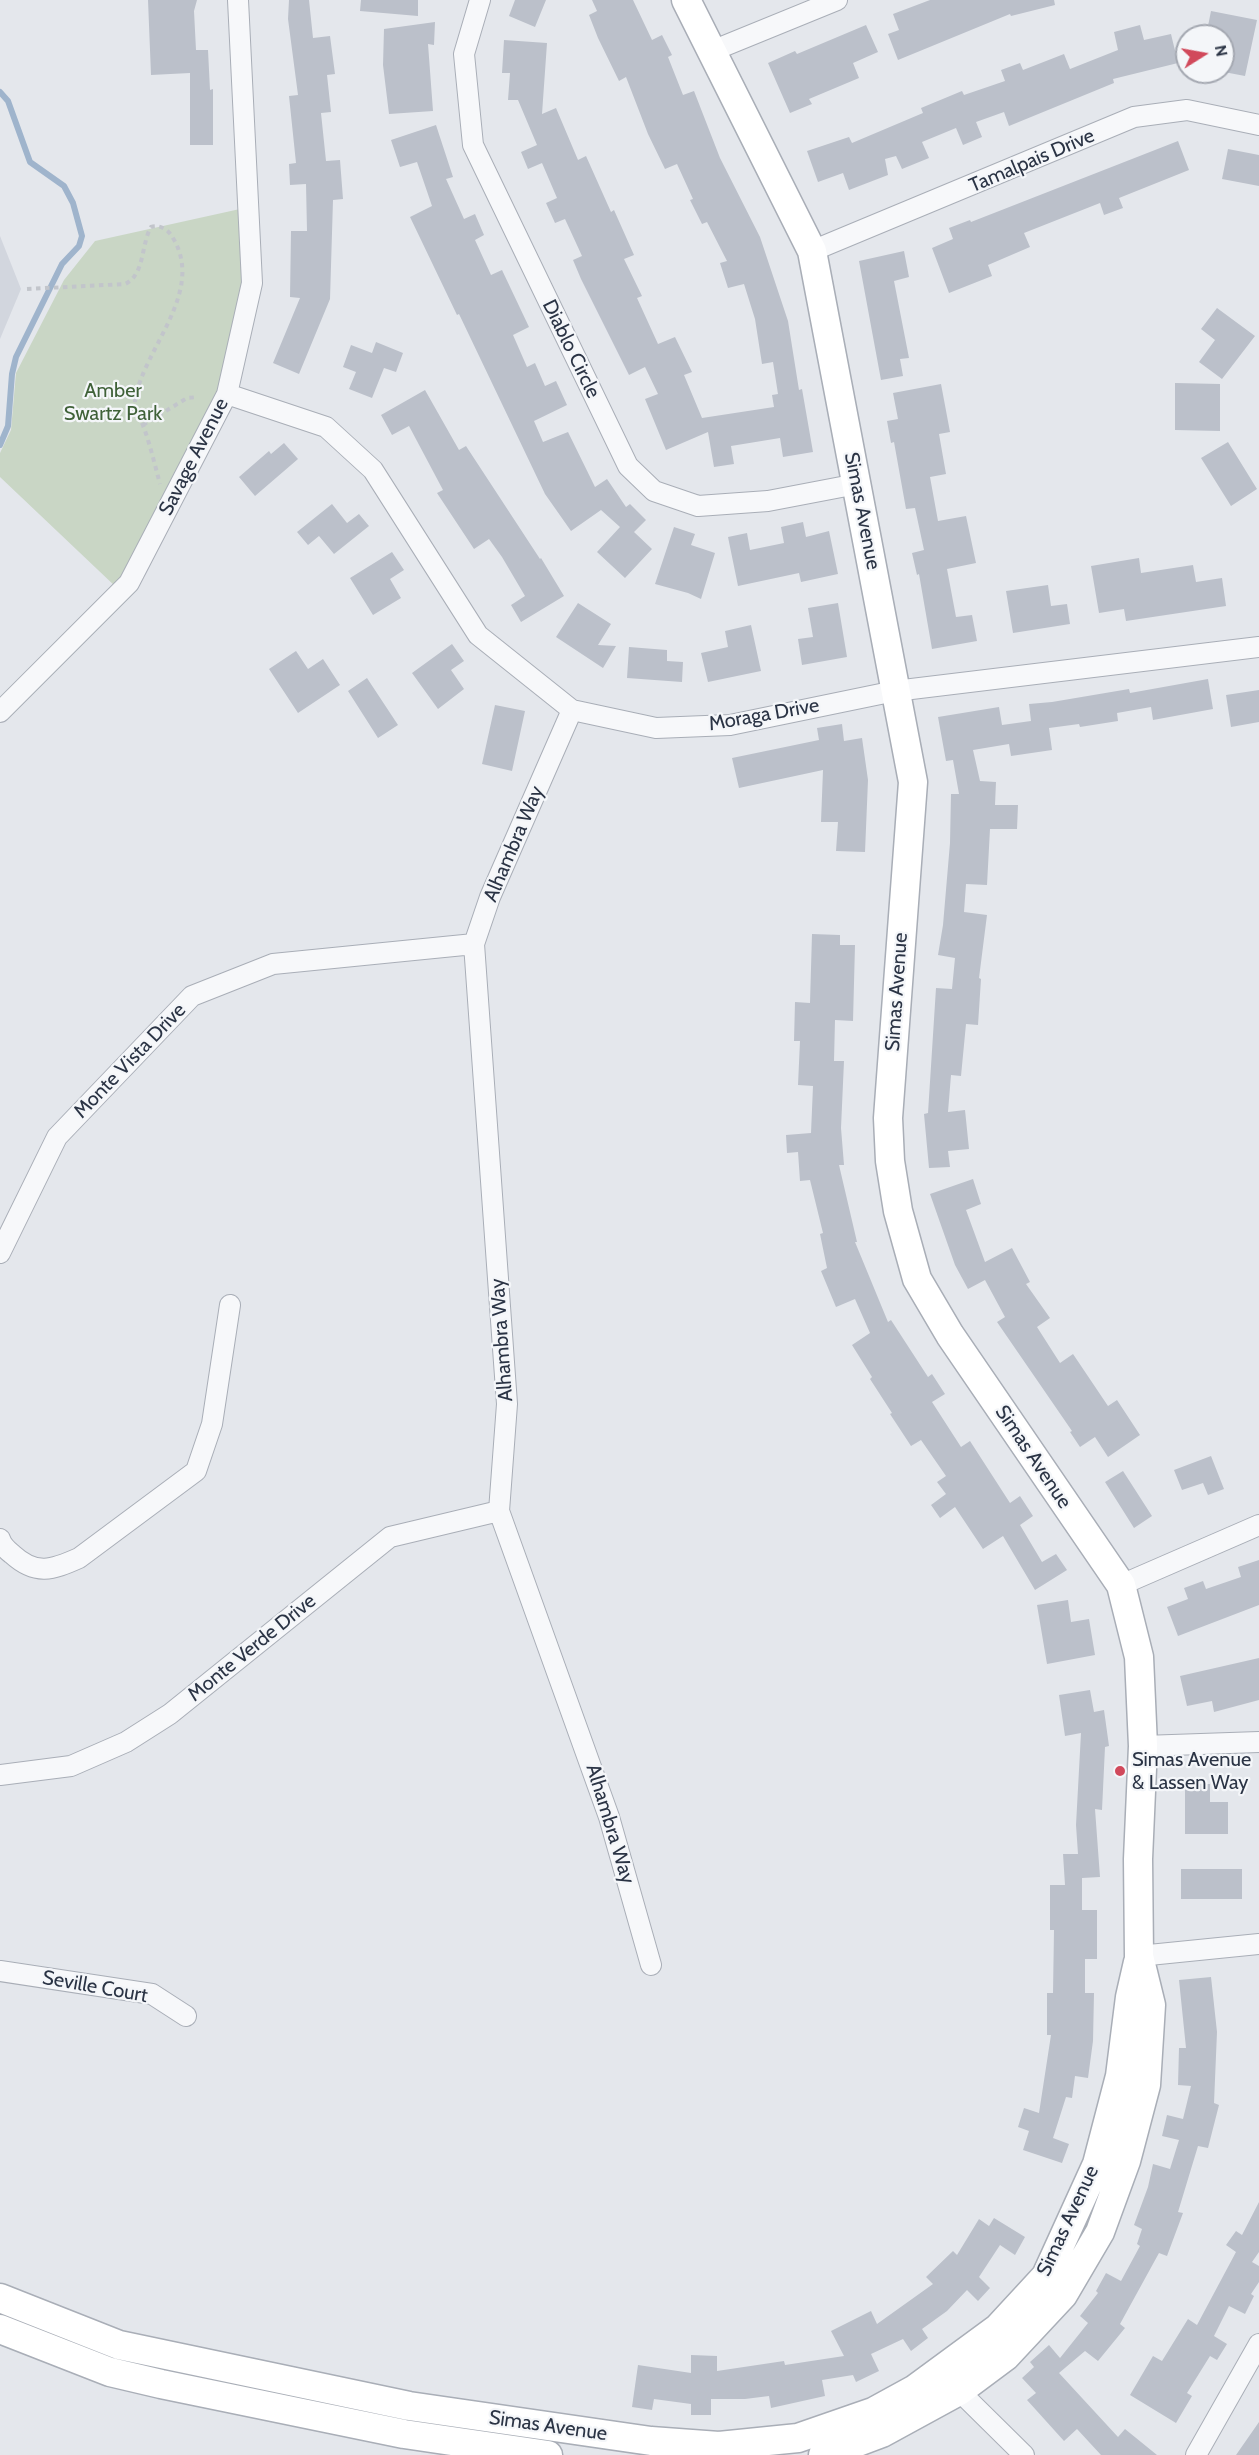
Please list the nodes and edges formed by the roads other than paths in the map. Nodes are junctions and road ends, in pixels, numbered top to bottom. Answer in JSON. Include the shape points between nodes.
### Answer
{"nodes":[{"id":1,"x":238,"y":0,"type":"edge"},
{"id":2,"x":480,"y":0,"type":"edge"},
{"id":3,"x":686,"y":0,"type":"edge"},
{"id":4,"x":837,"y":0,"type":"edge"},
{"id":5,"x":712,"y":51,"type":"junction"},
{"id":6,"x":1259,"y":125,"type":"edge"},
{"id":7,"x":812,"y":251,"type":"junction"},
{"id":8,"x":226,"y":394,"type":"junction"},
{"id":9,"x":857,"y":484,"type":"junction"},
{"id":10,"x":1259,"y":648,"type":"edge"},
{"id":11,"x":895,"y":691,"type":"junction"},
{"id":12,"x":572,"y":710,"type":"junction"},
{"id":13,"x":0,"y":712,"type":"edge"},
{"id":14,"x":474,"y":944,"type":"junction"},
{"id":15,"x":0,"y":1253,"type":"edge"},
{"id":16,"x":230,"y":1305,"type":"dead end"},
{"id":17,"x":499,"y":1511,"type":"junction"},
{"id":18,"x":1259,"y":1525,"type":"edge"},
{"id":19,"x":0,"y":1539,"type":"edge"},
{"id":20,"x":1121,"y":1585,"type":"junction"},
{"id":21,"x":1259,"y":1742,"type":"edge"},
{"id":22,"x":1143,"y":1746,"type":"junction"},
{"id":23,"x":0,"y":1775,"type":"edge"},
{"id":24,"x":1259,"y":1944,"type":"edge"},
{"id":25,"x":1139,"y":1956,"type":"junction"},
{"id":26,"x":651,"y":1965,"type":"dead end"},
{"id":27,"x":0,"y":1971,"type":"edge"},
{"id":28,"x":186,"y":2016,"type":"dead end"},
{"id":29,"x":0,"y":2298,"type":"edge"},
{"id":30,"x":0,"y":2329,"type":"edge"},
{"id":31,"x":1259,"y":2344,"type":"edge"},
{"id":32,"x":939,"y":2371,"type":"junction"},
{"id":33,"x":959,"y":2391,"type":"junction"},
{"id":34,"x":409,"y":2406,"type":"junction"},
{"id":35,"x":404,"y":2434,"type":"junction"},
{"id":36,"x":548,"y":2455,"type":"edge"},
{"id":37,"x":822,"y":2455,"type":"edge"},
{"id":38,"x":1024,"y":2455,"type":"edge"},
{"id":39,"x":1196,"y":2455,"type":"edge"}],
"edges":[{"from":1,"to":8,"type":"street","name":"Savage Avenue","via":[[252,283]]},
{"from":2,"to":9,"type":"street","name":"Diablo Circle","via":[[464,54],[473,146],[628,466],[654,491],[698,506],[768,501]]},
{"from":3,"to":5,"type":"street","name":"Simas Avenue"},
{"from":4,"to":5,"type":"street"},
{"from":5,"to":7,"type":"street","name":"Simas Avenue"},
{"from":6,"to":7,"type":"street","name":"Tamalpais Drive","via":[[1188,110],[1134,117]]},
{"from":7,"to":9,"type":"street","name":"Simas Avenue"},
{"from":8,"to":12,"type":"street","name":"Moraga Drive","via":[[326,427],[357,455],[373,470],[478,635]]},
{"from":8,"to":13,"type":"street","name":"Savage Avenue","via":[[129,583]]},
{"from":9,"to":11,"type":"street","name":"Simas Avenue"},
{"from":10,"to":11,"type":"street","name":"Moraga Drive"},
{"from":11,"to":12,"type":"street","name":"Moraga Drive","via":[[730,725],[656,728]]},
{"from":11,"to":20,"type":"street","name":"Simas Avenue","via":[[913,782],[888,1118],[898,1211],[917,1279],[950,1335]]},
{"from":12,"to":14,"type":"street","name":"Alhambra Way","via":[[490,897]]},
{"from":14,"to":15,"type":"street","name":"Monte Vista Drive","via":[[273,964],[192,996],[57,1137]]},
{"from":14,"to":17,"type":"street","name":"Alhambra Way","via":[[507,1404]]},
{"from":16,"to":19,"type":"street","via":[[212,1424],[196,1471],[79,1558],[61,1566],[46,1570],[30,1567],[2,1545]]},
{"from":17,"to":23,"type":"street","name":"Monte Verde Drive","via":[[390,1537],[170,1714],[126,1742],[71,1766]]},
{"from":17,"to":26,"type":"street","name":"Alhambra Way","via":[[609,1817]]},
{"from":18,"to":20,"type":"street"},
{"from":20,"to":22,"type":"street","name":"Simas Avenue","via":[[1139,1657]]},
{"from":21,"to":22,"type":"street"},
{"from":22,"to":25,"type":"street","name":"Simas Avenue"},
{"from":24,"to":25,"type":"street"},
{"from":25,"to":32,"type":"street","name":"Simas Avenue","via":[[1120,2076],[1097,2164],[1046,2276],[998,2328]]},
{"from":25,"to":33,"type":"street","name":"Simas Avenue","via":[[1151,2005],[1146,2085],[1126,2161],[1100,2232],[1063,2295],[1006,2356]]},
{"from":27,"to":28,"type":"street","name":"Seville Court","via":[[152,1994]]},
{"from":29,"to":34,"type":"street","name":"Simas Avenue","via":[[119,2345]]},
{"from":30,"to":35,"type":"street","name":"Simas Avenue","via":[[110,2372]]},
{"from":31,"to":39,"type":"street"},
{"from":32,"to":33,"type":"street"},
{"from":32,"to":34,"type":"street","name":"Simas Avenue","via":[[915,2390],[873,2412],[798,2438],[719,2446],[651,2441]]},
{"from":33,"to":37,"type":"street","name":"Simas Avenue","via":[[882,2433]]},
{"from":33,"to":38,"type":"street"},
{"from":34,"to":35,"type":"street"},
{"from":35,"to":36,"type":"street","name":"Simas Avenue"}]}
